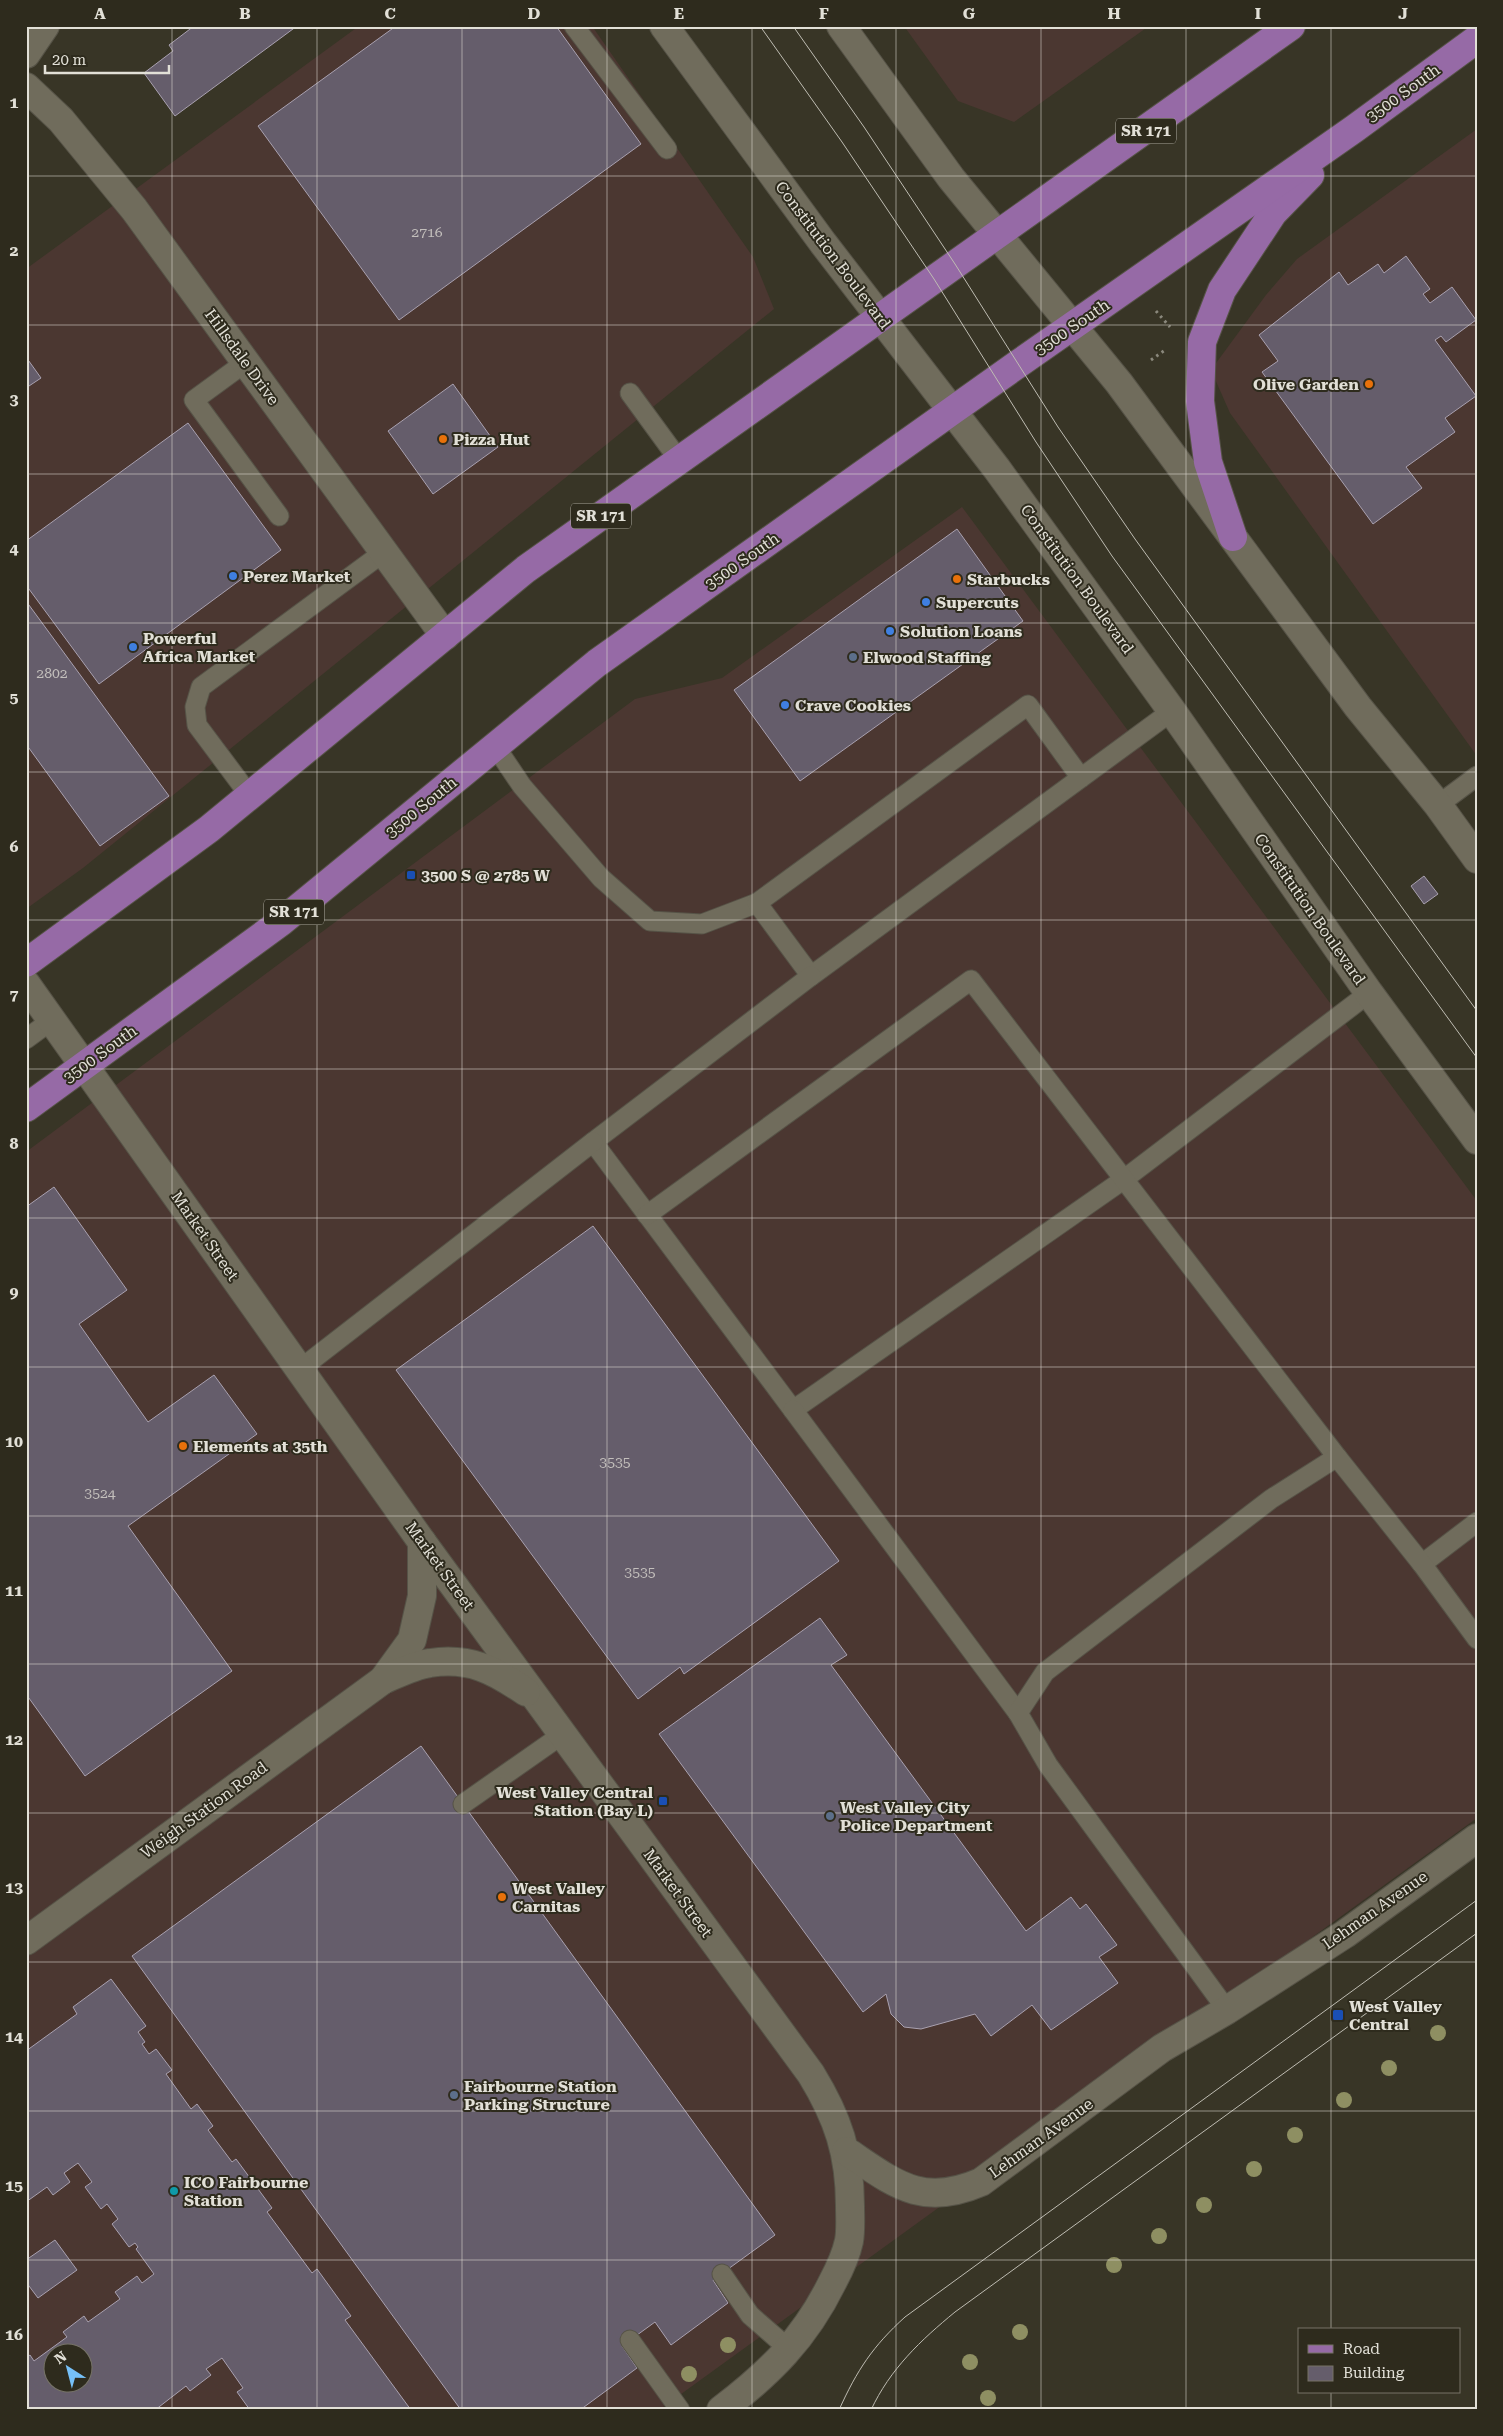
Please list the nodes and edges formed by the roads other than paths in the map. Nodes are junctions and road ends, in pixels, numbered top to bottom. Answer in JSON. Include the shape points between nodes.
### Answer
{"nodes":[{"id":1,"x":45,"y":26,"type":"edge"},
{"id":2,"x":574,"y":26,"type":"edge"},
{"id":3,"x":664,"y":26,"type":"edge"},
{"id":4,"x":841,"y":26,"type":"edge"},
{"id":5,"x":1291,"y":26,"type":"edge"},
{"id":6,"x":1477,"y":39,"type":"edge"},
{"id":7,"x":26,"y":54,"type":"edge"},
{"id":8,"x":26,"y":87,"type":"edge"},
{"id":9,"x":1354,"y":129,"type":"junction"},
{"id":10,"x":667,"y":149,"type":"dead end"},
{"id":11,"x":999,"y":234,"type":"junction"},
{"id":12,"x":880,"y":318,"type":"junction"},
{"id":13,"x":1074,"y":325,"type":"junction"},
{"id":14,"x":246,"y":362,"type":"junction"},
{"id":15,"x":630,"y":393,"type":"dead end"},
{"id":16,"x":952,"y":411,"type":"junction"},
{"id":17,"x":680,"y":460,"type":"junction"},
{"id":18,"x":279,"y":516,"type":"dead end"},
{"id":19,"x":1233,"y":537,"type":"junction"},
{"id":20,"x":384,"y":552,"type":"junction"},
{"id":21,"x":445,"y":636,"type":"junction"},
{"id":22,"x":1172,"y":711,"type":"junction"},
{"id":23,"x":495,"y":746,"type":"junction"},
{"id":24,"x":1477,"y":776,"type":"edge"},
{"id":25,"x":1081,"y":778,"type":"junction"},
{"id":26,"x":250,"y":796,"type":"junction"},
{"id":27,"x":1438,"y":805,"type":"junction"},
{"id":28,"x":1477,"y":858,"type":"edge"},
{"id":29,"x":757,"y":903,"type":"junction"},
{"id":30,"x":26,"y":963,"type":"edge"},
{"id":31,"x":811,"y":976,"type":"junction"},
{"id":32,"x":26,"y":984,"type":"edge"},
{"id":33,"x":1369,"y":993,"type":"junction"},
{"id":34,"x":52,"y":1020,"type":"junction"},
{"id":35,"x":26,"y":1039,"type":"edge"},
{"id":36,"x":84,"y":1066,"type":"junction"},
{"id":37,"x":26,"y":1108,"type":"edge"},
{"id":38,"x":1477,"y":1140,"type":"edge"},
{"id":39,"x":593,"y":1142,"type":"junction"},
{"id":40,"x":1123,"y":1180,"type":"junction"},
{"id":41,"x":647,"y":1215,"type":"junction"},
{"id":42,"x":299,"y":1370,"type":"junction"},
{"id":43,"x":793,"y":1410,"type":"junction"},
{"id":44,"x":1336,"y":1457,"type":"junction"},
{"id":45,"x":1477,"y":1522,"type":"edge"},
{"id":46,"x":422,"y":1542,"type":"junction"},
{"id":47,"x":1422,"y":1564,"type":"junction"},
{"id":48,"x":1477,"y":1639,"type":"edge"},
{"id":49,"x":382,"y":1680,"type":"junction"},
{"id":50,"x":537,"y":1700,"type":"junction"},
{"id":51,"x":1018,"y":1713,"type":"junction"},
{"id":52,"x":563,"y":1734,"type":"junction"},
{"id":53,"x":463,"y":1804,"type":"dead end"},
{"id":54,"x":1477,"y":1838,"type":"edge"},
{"id":55,"x":26,"y":1941,"type":"edge"},
{"id":56,"x":1226,"y":2010,"type":"junction"},
{"id":57,"x":846,"y":2151,"type":"junction"},
{"id":58,"x":722,"y":2274,"type":"dead end"},
{"id":59,"x":630,"y":2340,"type":"dead end"},
{"id":60,"x":790,"y":2350,"type":"junction"},
{"id":61,"x":680,"y":2410,"type":"edge"},
{"id":62,"x":721,"y":2410,"type":"edge"}],
"edges":[{"from":1,"to":7,"type":"street"},
{"from":2,"to":10,"type":"lane"},
{"from":3,"to":12,"type":"street","name":"Constitution Boulevard"},
{"from":4,"to":11,"type":"street","via":[[951,178]]},
{"from":5,"to":11,"type":"main road","number":"SR 171"},
{"from":6,"to":9,"type":"main road","name":"3500 South","number":"SR 171"},
{"from":8,"to":14,"type":"street","name":"Hillsdale Drive","via":[[61,120],[98,164]]},
{"from":9,"to":13,"type":"main road","name":"3500 South","number":"SR 171"},
{"from":9,"to":19,"type":"main road","via":[[1273,214],[1222,290],[1202,342],[1200,401],[1208,462]]},
{"from":11,"to":12,"type":"main road","number":"SR 171"},
{"from":11,"to":13,"type":"street"},
{"from":12,"to":16,"type":"street","name":"Constitution Boulevard"},
{"from":12,"to":17,"type":"main road","number":"SR 171"},
{"from":13,"to":16,"type":"main road","name":"3500 South","number":"SR 171"},
{"from":13,"to":19,"type":"street"},
{"from":14,"to":18,"type":"lane","via":[[194,400]]},
{"from":14,"to":20,"type":"street","name":"Hillsdale Drive"},
{"from":15,"to":17,"type":"lane"},
{"from":16,"to":22,"type":"street","name":"Constitution Boulevard"},
{"from":16,"to":23,"type":"main road","name":"3500 South","number":"SR 171","via":[[597,663]]},
{"from":17,"to":21,"type":"main road","number":"SR 171","via":[[526,569]]},
{"from":19,"to":27,"type":"street","via":[[1358,707]]},
{"from":20,"to":21,"type":"street","name":"Hillsdale Drive"},
{"from":20,"to":26,"type":"lane","via":[[201,687],[195,707],[197,725]]},
{"from":21,"to":26,"type":"main road","number":"SR 171"},
{"from":22,"to":25,"type":"lane"},
{"from":22,"to":33,"type":"street","name":"Constitution Boulevard"},
{"from":23,"to":29,"type":"lane","via":[[522,786],[601,878],[650,921],[702,924]]},
{"from":23,"to":36,"type":"main road","name":"3500 South","number":"SR 171","via":[[281,922]]},
{"from":24,"to":27,"type":"lane"},
{"from":25,"to":29,"type":"lane","via":[[1028,705]]},
{"from":25,"to":31,"type":"lane"},
{"from":26,"to":30,"type":"main road","number":"SR 171"},
{"from":27,"to":28,"type":"street"},
{"from":29,"to":31,"type":"lane"},
{"from":31,"to":39,"type":"lane"},
{"from":32,"to":34,"type":"street","name":"Market Street"},
{"from":33,"to":38,"type":"street","name":"Constitution Boulevard"},
{"from":33,"to":40,"type":"lane"},
{"from":34,"to":35,"type":"lane"},
{"from":34,"to":36,"type":"street","name":"Market Street"},
{"from":36,"to":37,"type":"main road","name":"3500 South","number":"SR 171"},
{"from":36,"to":42,"type":"street","name":"Market Street"},
{"from":39,"to":41,"type":"lane"},
{"from":39,"to":42,"type":"lane"},
{"from":40,"to":41,"type":"lane","via":[[971,980]]},
{"from":40,"to":43,"type":"lane"},
{"from":40,"to":44,"type":"lane"},
{"from":41,"to":43,"type":"lane"},
{"from":42,"to":46,"type":"street","name":"Market Street"},
{"from":43,"to":51,"type":"lane"},
{"from":44,"to":47,"type":"lane"},
{"from":44,"to":51,"type":"lane","via":[[1271,1499],[1045,1672]]},
{"from":45,"to":47,"type":"lane"},
{"from":46,"to":49,"type":"street","name":"Weigh Station Road","via":[[422,1596],[412,1640]]},
{"from":46,"to":50,"type":"street","name":"Market Street"},
{"from":47,"to":48,"type":"lane"},
{"from":49,"to":50,"type":"street","name":"Weigh Station Road","via":[[429,1663],[469,1662],[500,1675]]},
{"from":49,"to":55,"type":"street","name":"Weigh Station Road"},
{"from":50,"to":52,"type":"street","name":"Market Street"},
{"from":51,"to":56,"type":"lane","via":[[1048,1765]]},
{"from":52,"to":53,"type":"lane"},
{"from":52,"to":57,"type":"street","name":"Market Street","via":[[811,2074],[833,2112]]},
{"from":54,"to":56,"type":"street","name":"Lehman Avenue","via":[[1345,1934]]},
{"from":56,"to":57,"type":"street","name":"Lehman Avenue","via":[[1162,2048],[981,2182],[964,2189],[916,2192],[899,2186]]},
{"from":57,"to":60,"type":"street","via":[[850,2181],[849,2241],[824,2300]]},
{"from":58,"to":60,"type":"lane","via":[[750,2315]]},
{"from":59,"to":61,"type":"lane"},
{"from":60,"to":62,"type":"street","via":[[769,2372]]}]}
